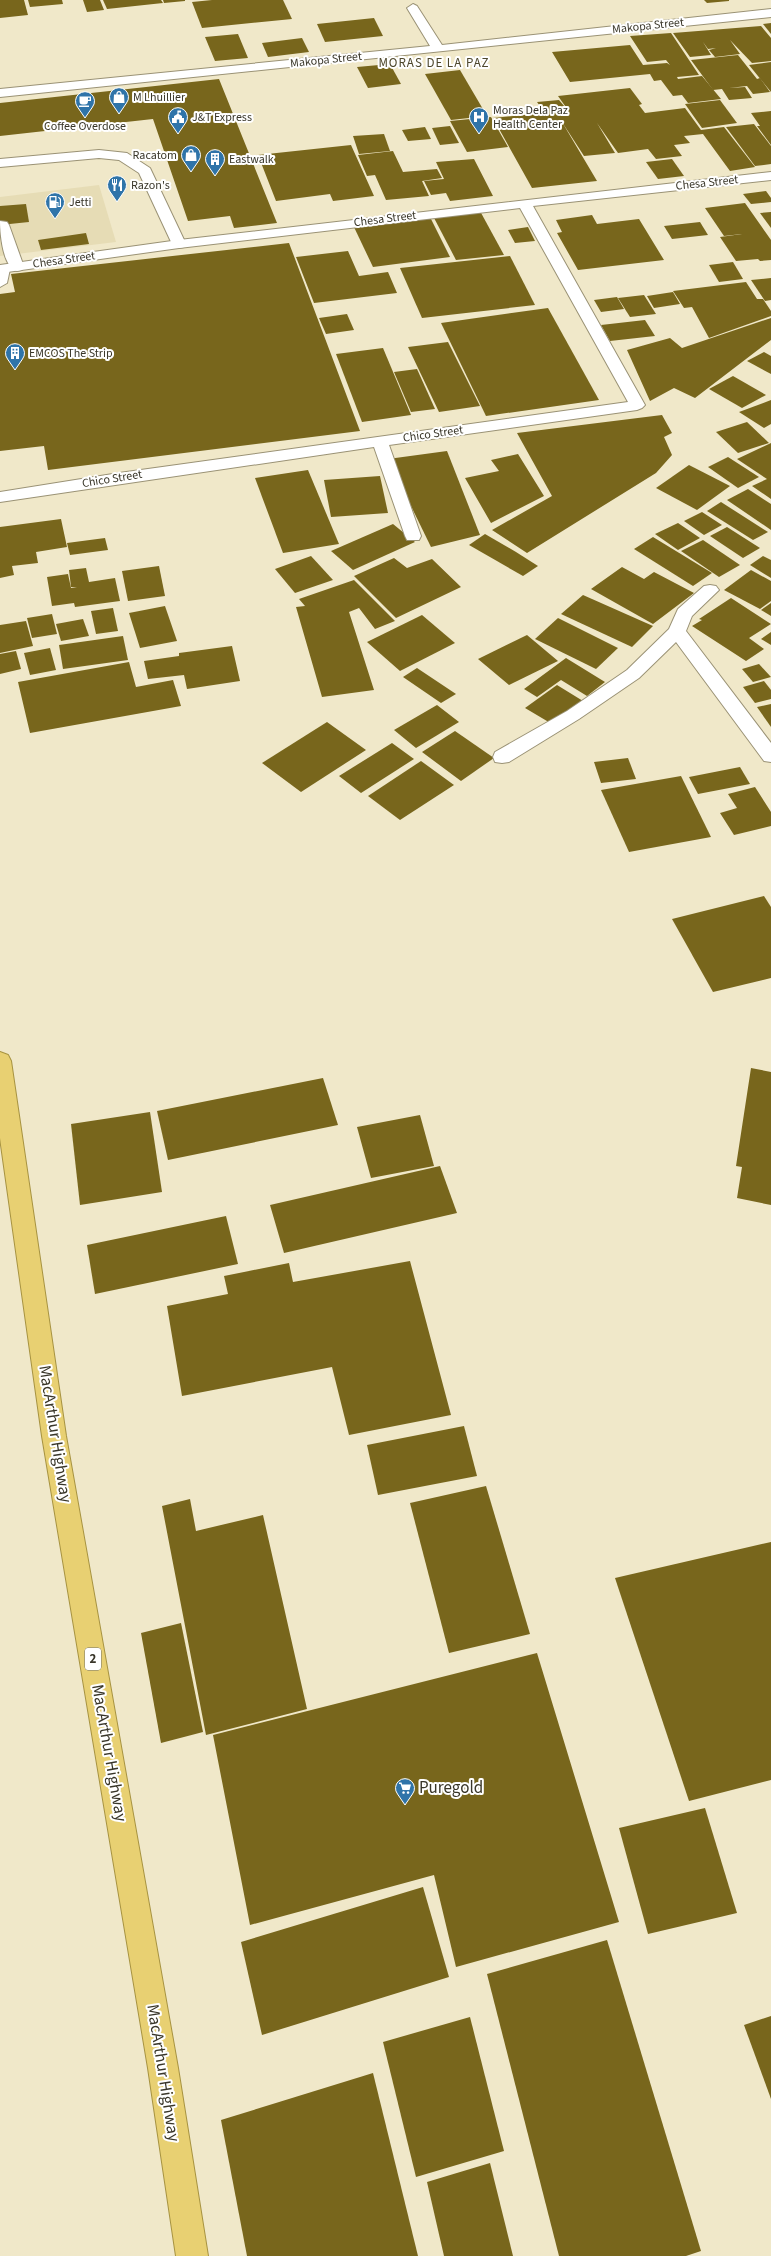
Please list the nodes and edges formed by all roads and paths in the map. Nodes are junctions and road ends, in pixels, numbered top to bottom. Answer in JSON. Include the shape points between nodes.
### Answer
{"nodes":[{"id":1,"x":410,"y":4,"type":"edge"},
{"id":2,"x":771,"y":12,"type":"edge"},
{"id":3,"x":438,"y":49,"type":"junction"},
{"id":4,"x":0,"y":93,"type":"edge"},
{"id":5,"x":0,"y":163,"type":"edge"},
{"id":6,"x":771,"y":176,"type":"edge"},
{"id":7,"x":524,"y":203,"type":"junction"},
{"id":8,"x":2,"y":225,"type":"dead end"},
{"id":9,"x":179,"y":244,"type":"junction"},
{"id":10,"x":17,"y":267,"type":"junction"},
{"id":11,"x":2,"y":269,"type":"edge"},
{"id":12,"x":0,"y":283,"type":"edge"},
{"id":13,"x":380,"y":441,"type":"junction"},
{"id":14,"x":0,"y":497,"type":"edge"},
{"id":15,"x":413,"y":536,"type":"dead end"},
{"id":16,"x":710,"y":590,"type":"dead end"},
{"id":17,"x":677,"y":631,"type":"junction"},
{"id":18,"x":771,"y":756,"type":"edge"},
{"id":19,"x":502,"y":757,"type":"dead end"},
{"id":20,"x":0,"y":1060,"type":"edge"},
{"id":21,"x":192,"y":2256,"type":"edge"}],
"edges":[{"from":1,"to":3,"type":"street"},
{"from":2,"to":3,"type":"street","name":"Makopa Street"},
{"from":3,"to":4,"type":"street","name":"Makopa Street"},
{"from":5,"to":9,"type":"street","via":[[99,154],[122,156],[145,171]]},
{"from":6,"to":7,"type":"street","name":"Chesa Street"},
{"from":7,"to":9,"type":"street","name":"Chesa Street"},
{"from":7,"to":13,"type":"street","name":"Chico Street","via":[[637,405]]},
{"from":8,"to":10,"type":"street"},
{"from":9,"to":10,"type":"street","name":"Chesa Street"},
{"from":10,"to":11,"type":"street","name":"Chesa Street"},
{"from":11,"to":12,"type":"street"},
{"from":13,"to":14,"type":"street","name":"Chico Street"},
{"from":13,"to":15,"type":"street"},
{"from":16,"to":17,"type":"street","via":[[684,613]]},
{"from":17,"to":18,"type":"street"},
{"from":17,"to":19,"type":"street","via":[[634,674],[573,715]]},
{"from":20,"to":21,"type":"highway","name":"MacArthur Highway","number":"2","via":[[54,1436],[162,2060]]}]}
